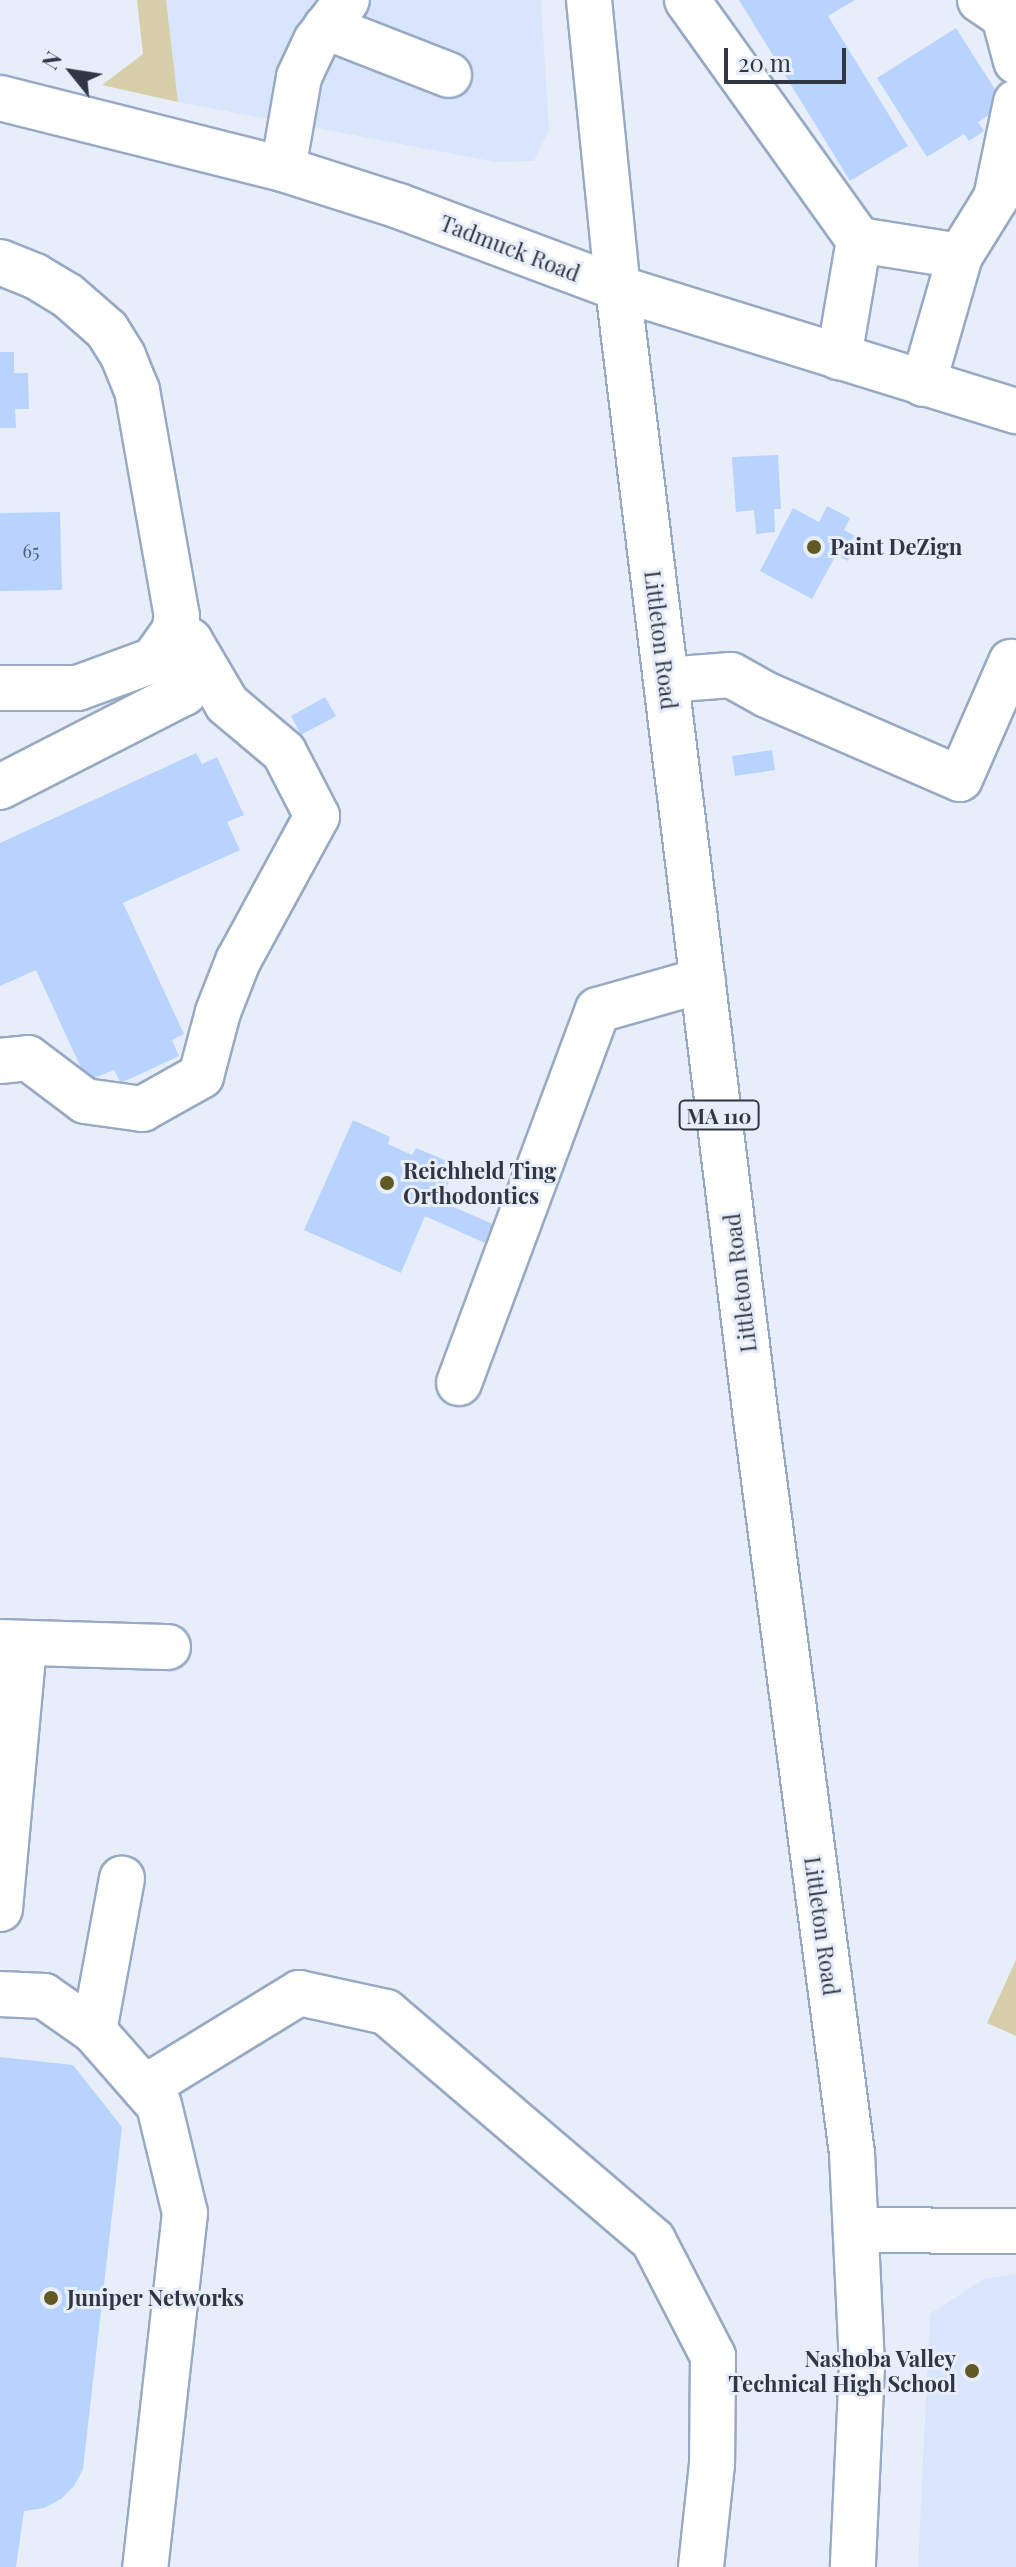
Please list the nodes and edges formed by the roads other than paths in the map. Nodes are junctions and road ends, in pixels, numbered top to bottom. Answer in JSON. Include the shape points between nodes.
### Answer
{"nodes":[{"id":1,"x":589,"y":0,"type":"edge"},
{"id":2,"x":687,"y":0,"type":"edge"},
{"id":3,"x":980,"y":0,"type":"edge"},
{"id":4,"x":336,"y":14,"type":"edge"},
{"id":5,"x":1016,"y":61,"type":"edge"},
{"id":6,"x":449,"y":75,"type":"dead end"},
{"id":7,"x":0,"y":98,"type":"edge"},
{"id":8,"x":1016,"y":102,"type":"edge"},
{"id":9,"x":283,"y":169,"type":"junction"},
{"id":10,"x":859,"y":240,"type":"junction"},
{"id":11,"x":960,"y":256,"type":"junction"},
{"id":12,"x":0,"y":262,"type":"edge"},
{"id":13,"x":618,"y":288,"type":"junction"},
{"id":14,"x":839,"y":357,"type":"junction"},
{"id":15,"x":923,"y":384,"type":"junction"},
{"id":16,"x":1016,"y":411,"type":"edge"},
{"id":17,"x":182,"y":636,"type":"junction"},
{"id":18,"x":1011,"y":662,"type":"dead end"},
{"id":19,"x":666,"y":680,"type":"junction"},
{"id":20,"x":0,"y":688,"type":"edge"},
{"id":21,"x":0,"y":787,"type":"edge"},
{"id":22,"x":703,"y":980,"type":"junction"},
{"id":23,"x":0,"y":1061,"type":"edge"},
{"id":24,"x":459,"y":1383,"type":"dead end"},
{"id":25,"x":12,"y":1643,"type":"edge"},
{"id":26,"x":168,"y":1647,"type":"dead end"},
{"id":27,"x":122,"y":1879,"type":"dead end"},
{"id":28,"x":0,"y":1909,"type":"edge"},
{"id":29,"x":0,"y":1994,"type":"edge"},
{"id":30,"x":94,"y":2031,"type":"junction"},
{"id":31,"x":144,"y":2088,"type":"junction"},
{"id":32,"x":858,"y":2230,"type":"junction"},
{"id":33,"x":1016,"y":2231,"type":"edge"},
{"id":34,"x":145,"y":2567,"type":"edge"},
{"id":35,"x":701,"y":2567,"type":"edge"},
{"id":36,"x":853,"y":2567,"type":"edge"}],
"edges":[{"from":1,"to":13,"type":"main road","name":"Littleton Road","number":"MA 110"},
{"from":2,"to":10,"type":"main road"},
{"from":3,"to":5,"type":"main road","via":[[1004,16]]},
{"from":4,"to":6,"type":"main road"},
{"from":4,"to":9,"type":"main road","via":[[299,77]]},
{"from":7,"to":9,"type":"main road","name":"Tadmuck Road"},
{"from":8,"to":11,"type":"main road","via":[[996,198]]},
{"from":9,"to":13,"type":"main road","name":"Tadmuck Road"},
{"from":10,"to":11,"type":"main road"},
{"from":10,"to":14,"type":"main road"},
{"from":11,"to":15,"type":"main road"},
{"from":12,"to":17,"type":"main road","via":[[67,295],[107,330],[123,356],[137,390]]},
{"from":13,"to":14,"type":"main road","name":"Tadmuck Road"},
{"from":13,"to":19,"type":"main road","name":"Littleton Road","number":"MA 110"},
{"from":14,"to":15,"type":"main road","name":"Tadmuck Road"},
{"from":15,"to":16,"type":"main road","name":"Tadmuck Road"},
{"from":17,"to":20,"type":"main road","via":[[154,660],[78,688]]},
{"from":17,"to":21,"type":"main road","via":[[184,693]]},
{"from":17,"to":23,"type":"main road","via":[[227,704],[284,752],[317,816],[238,961],[201,1076],[142,1109],[85,1101],[28,1058]]},
{"from":18,"to":19,"type":"main road","via":[[960,779],[731,675]]},
{"from":19,"to":22,"type":"main road","name":"Littleton Road","number":"MA 110"},
{"from":22,"to":24,"type":"main road","via":[[598,1010]]},
{"from":22,"to":32,"type":"main road","name":"Littleton Road","number":"MA 110"},
{"from":25,"to":26,"type":"main road"},
{"from":25,"to":28,"type":"main road"},
{"from":27,"to":30,"type":"main road"},
{"from":29,"to":30,"type":"main road","via":[[44,1996]]},
{"from":30,"to":31,"type":"main road"},
{"from":31,"to":34,"type":"main road","via":[[159,2105],[185,2213]]},
{"from":31,"to":35,"type":"main road","via":[[299,1993],[386,2012],[653,2240],[713,2356],[712,2464]]},
{"from":32,"to":33,"type":"main road"},
{"from":32,"to":36,"type":"main road","name":"Littleton Road","number":"MA 110","via":[[861,2438]]}]}
